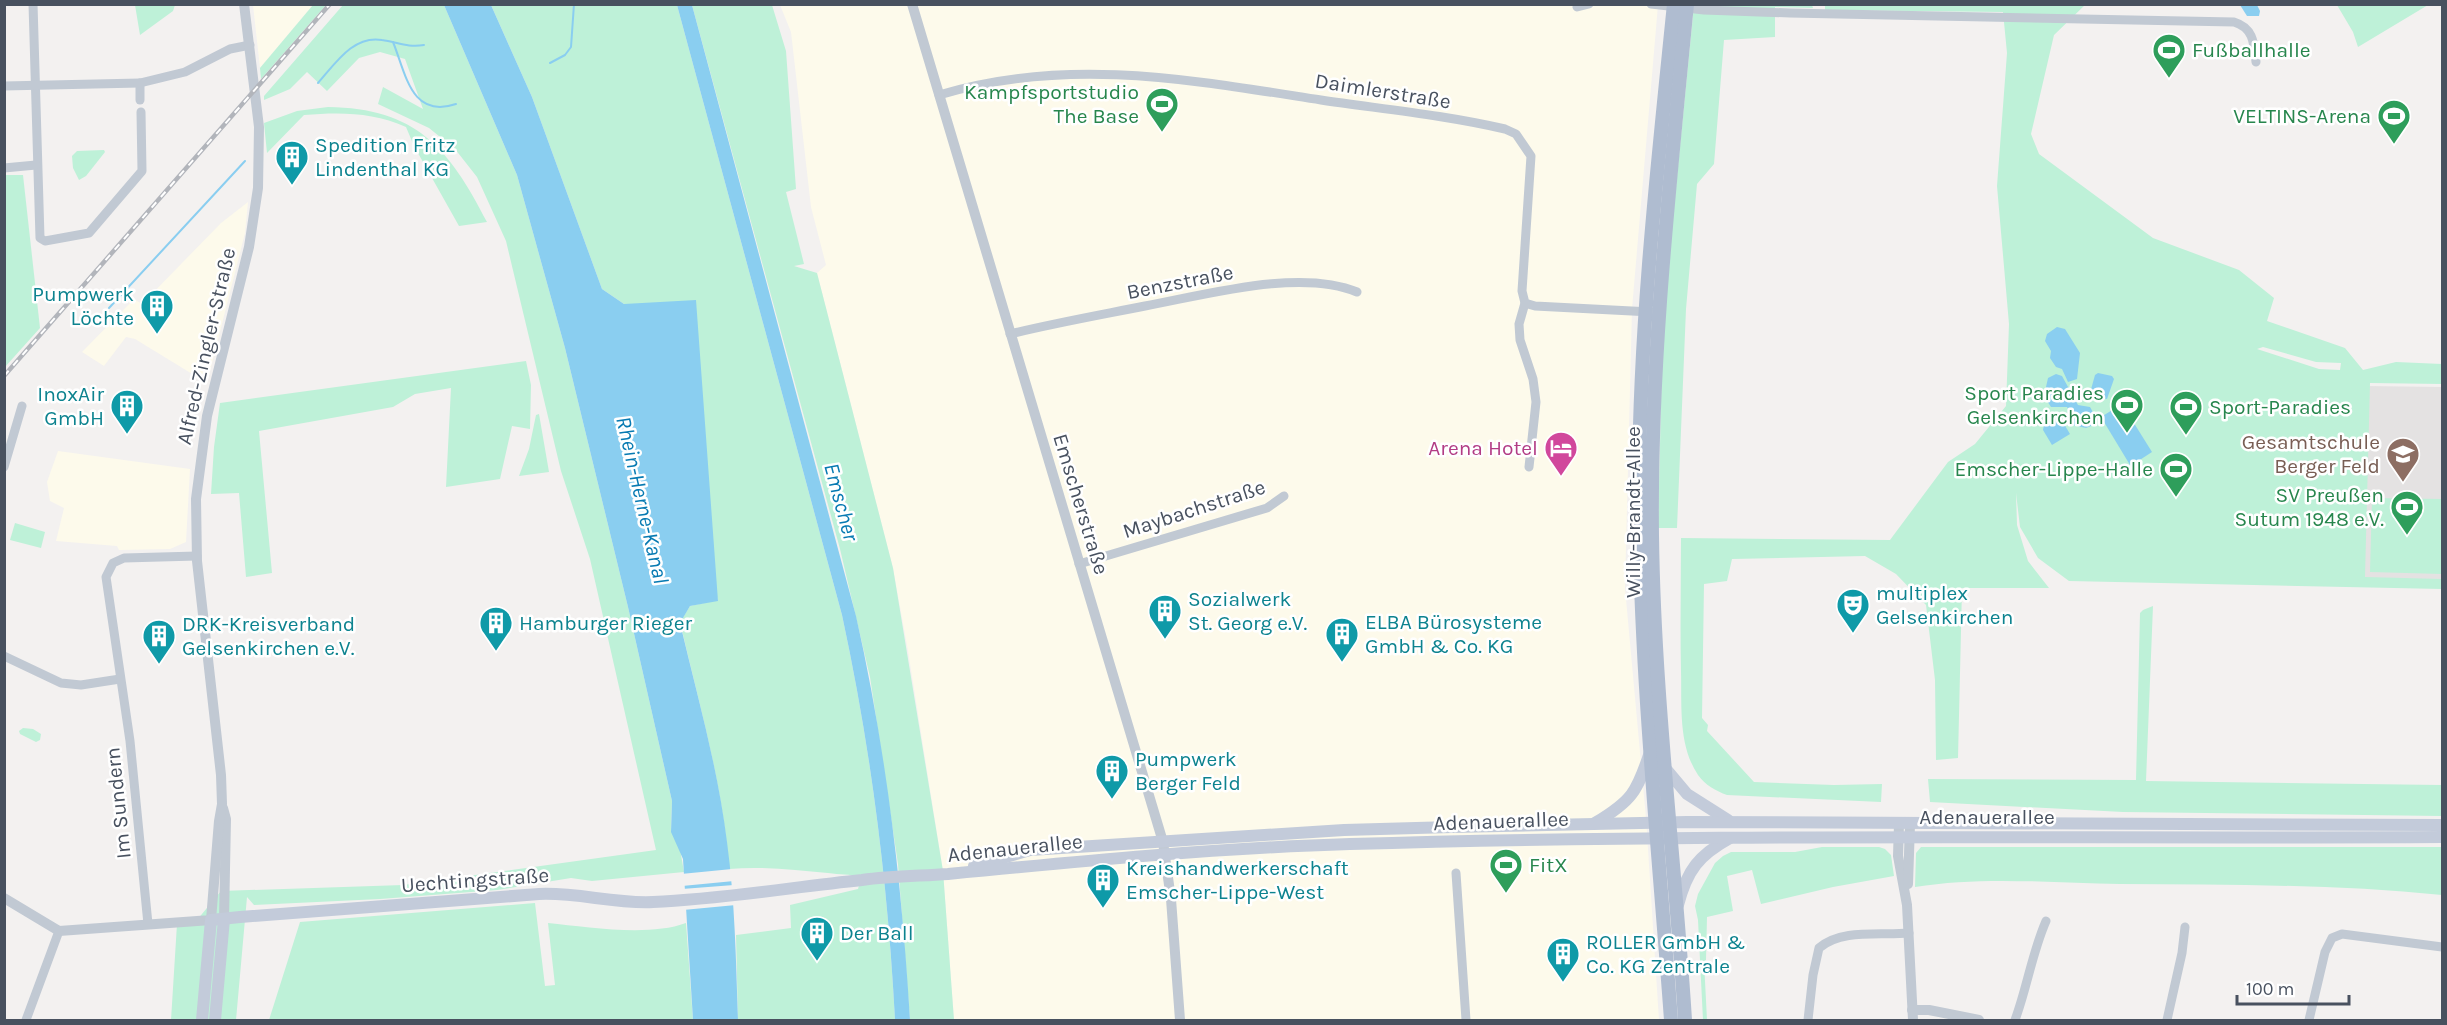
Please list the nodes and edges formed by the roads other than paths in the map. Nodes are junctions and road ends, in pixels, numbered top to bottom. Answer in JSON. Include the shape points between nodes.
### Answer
{"nodes":[{"id":1,"x":33,"y":4,"type":"edge"},
{"id":2,"x":244,"y":4,"type":"edge"},
{"id":3,"x":912,"y":4,"type":"edge"},
{"id":4,"x":1589,"y":4,"type":"edge"},
{"id":5,"x":1651,"y":4,"type":"edge"},
{"id":6,"x":1680,"y":6,"type":"edge"},
{"id":7,"x":1577,"y":7,"type":"dead end"},
{"id":8,"x":250,"y":45,"type":"junction"},
{"id":9,"x":2256,"y":62,"type":"dead end"},
{"id":10,"x":140,"y":83,"type":"junction"},
{"id":11,"x":4,"y":86,"type":"edge"},
{"id":12,"x":36,"y":86,"type":"junction"},
{"id":13,"x":939,"y":95,"type":"junction"},
{"id":14,"x":140,"y":100,"type":"dead end"},
{"id":15,"x":141,"y":112,"type":"dead end"},
{"id":16,"x":36,"y":165,"type":"junction"},
{"id":17,"x":4,"y":168,"type":"edge"},
{"id":18,"x":1357,"y":292,"type":"dead end"},
{"id":19,"x":1525,"y":303,"type":"junction"},
{"id":20,"x":1652,"y":312,"type":"junction"},
{"id":21,"x":1010,"y":334,"type":"junction"},
{"id":22,"x":22,"y":406,"type":"dead end"},
{"id":23,"x":4,"y":467,"type":"edge"},
{"id":24,"x":1529,"y":467,"type":"dead end"},
{"id":25,"x":1284,"y":496,"type":"dead end"},
{"id":26,"x":197,"y":556,"type":"junction"},
{"id":27,"x":1079,"y":564,"type":"junction"},
{"id":28,"x":4,"y":656,"type":"edge"},
{"id":29,"x":120,"y":679,"type":"junction"},
{"id":30,"x":1650,"y":751,"type":"junction"},
{"id":31,"x":1666,"y":769,"type":"junction"},
{"id":32,"x":1732,"y":822,"type":"junction"},
{"id":33,"x":1594,"y":823,"type":"junction"},
{"id":34,"x":1905,"y":824,"type":"junction"},
{"id":35,"x":2442,"y":825,"type":"edge"},
{"id":36,"x":1656,"y":829,"type":"junction"},
{"id":37,"x":1671,"y":829,"type":"junction"},
{"id":38,"x":1732,"y":837,"type":"junction"},
{"id":39,"x":2442,"y":837,"type":"edge"},
{"id":40,"x":1904,"y":838,"type":"junction"},
{"id":41,"x":1164,"y":848,"type":"junction"},
{"id":42,"x":1456,"y":873,"type":"dead end"},
{"id":43,"x":922,"y":875,"type":"joint"},
{"id":44,"x":4,"y":898,"type":"edge"},
{"id":45,"x":1678,"y":905,"type":"junction"},
{"id":46,"x":218,"y":919,"type":"junction"},
{"id":47,"x":2046,"y":921,"type":"dead end"},
{"id":48,"x":148,"y":924,"type":"junction"},
{"id":49,"x":2185,"y":927,"type":"dead end"},
{"id":50,"x":59,"y":931,"type":"junction"},
{"id":51,"x":1909,"y":933,"type":"junction"},
{"id":52,"x":2442,"y":947,"type":"edge"},
{"id":53,"x":1912,"y":1015,"type":"edge"},
{"id":54,"x":26,"y":1020,"type":"edge"},
{"id":55,"x":202,"y":1020,"type":"edge"},
{"id":56,"x":215,"y":1020,"type":"edge"},
{"id":57,"x":1180,"y":1020,"type":"edge"},
{"id":58,"x":1466,"y":1020,"type":"edge"},
{"id":59,"x":1671,"y":1020,"type":"edge"},
{"id":60,"x":1685,"y":1020,"type":"edge"},
{"id":61,"x":1808,"y":1020,"type":"edge"},
{"id":62,"x":1978,"y":1020,"type":"edge"},
{"id":63,"x":2015,"y":1020,"type":"edge"},
{"id":64,"x":2167,"y":1020,"type":"edge"},
{"id":65,"x":2309,"y":1020,"type":"edge"}],
"edges":[{"from":1,"to":12,"type":"street"},
{"from":2,"to":8,"type":"street","name":"Alfred-Zingler-Straße"},
{"from":3,"to":13,"type":"street","name":"Emscherstraße"},
{"from":4,"to":7,"type":"street"},
{"from":5,"to":6,"type":"street"},
{"from":6,"to":9,"type":"street","via":[[1926,17],[2234,22],[2252,34]]},
{"from":6,"to":20,"type":"main road","name":"Willy-Brandt-Allee"},
{"from":8,"to":10,"type":"street","via":[[230,49],[185,72]]},
{"from":8,"to":26,"type":"street","name":"Alfred-Zingler-Straße","via":[[259,127],[258,197],[202,441],[196,499]]},
{"from":10,"to":12,"type":"street"},
{"from":10,"to":14,"type":"street"},
{"from":11,"to":12,"type":"street"},
{"from":12,"to":16,"type":"street"},
{"from":13,"to":19,"type":"street","name":"Daimlerstraße","via":[[993,81],[1100,73],[1212,83],[1505,129],[1515,134],[1531,156],[1522,291]]},
{"from":13,"to":21,"type":"street","name":"Emscherstraße"},
{"from":15,"to":16,"type":"street","via":[[142,171],[89,233],[45,241],[40,238]]},
{"from":16,"to":17,"type":"street"},
{"from":18,"to":21,"type":"street","name":"Benzstraße","via":[[1344,286],[1315,283],[1264,285]]},
{"from":19,"to":20,"type":"street"},
{"from":19,"to":24,"type":"street","name":"Daimlerstraße","via":[[1519,324],[1520,340],[1536,402]]},
{"from":20,"to":30,"type":"main road","name":"Willy-Brandt-Allee","via":[[1640,423],[1640,582]]},
{"from":20,"to":31,"type":"main road","name":"Willy-Brandt-Allee","via":[[1652,534]]},
{"from":21,"to":27,"type":"street","name":"Emscherstraße"},
{"from":22,"to":23,"type":"street"},
{"from":25,"to":27,"type":"street","name":"Maybachstraße","via":[[1267,508]]},
{"from":26,"to":29,"type":"street","name":"Im Sundern","via":[[124,558],[109,567],[106,590]]},
{"from":26,"to":46,"type":"street","name":"Alfred-Zingler-Straße","via":[[221,776]]},
{"from":27,"to":41,"type":"street","name":"Emscherstraße"},
{"from":28,"to":29,"type":"street","via":[[61,683],[81,685]]},
{"from":29,"to":48,"type":"street","name":"Im Sundern"},
{"from":30,"to":33,"type":"main road","via":[[1630,797],[1616,811]]},
{"from":30,"to":36,"type":"main road","name":"Willy-Brandt-Allee"},
{"from":31,"to":32,"type":"main road","via":[[1687,794]]},
{"from":31,"to":37,"type":"main road","name":"Willy-Brandt-Allee"},
{"from":32,"to":34,"type":"main road","name":"Adenauerallee"},
{"from":32,"to":37,"type":"main road","name":"Adenauerallee"},
{"from":33,"to":36,"type":"main road","name":"Adenauerallee"},
{"from":33,"to":41,"type":"main road","name":"Adenauerallee","via":[[1344,830]]},
{"from":34,"to":35,"type":"main road","name":"Adenauerallee"},
{"from":34,"to":40,"type":"street"},
{"from":36,"to":37,"type":"main road","name":"Adenauerallee"},
{"from":36,"to":41,"type":"main road","name":"Adenauerallee","via":[[1348,844]]},
{"from":36,"to":59,"type":"main road","name":"Willy-Brandt-Allee"},
{"from":37,"to":38,"type":"main road","name":"Adenauerallee"},
{"from":37,"to":45,"type":"main road","name":"Willy-Brandt-Allee"},
{"from":38,"to":40,"type":"main road","name":"Adenauerallee"},
{"from":38,"to":45,"type":"main road","via":[[1706,852],[1695,864]]},
{"from":39,"to":40,"type":"main road","name":"Adenauerallee"},
{"from":40,"to":51,"type":"street"},
{"from":41,"to":43,"type":"main road","name":"Adenauerallee"},
{"from":41,"to":57,"type":"street","name":"Emscherstraße"},
{"from":42,"to":58,"type":"street"},
{"from":43,"to":46,"type":"main road","name":"Uechtingstraße","via":[[629,903],[538,894]]},
{"from":44,"to":50,"type":"street"},
{"from":45,"to":60,"type":"main road","name":"Willy-Brandt-Allee"},
{"from":46,"to":48,"type":"street","name":"Uechtingstraße"},
{"from":46,"to":55,"type":"main road"},
{"from":46,"to":56,"type":"main road"},
{"from":47,"to":63,"type":"street"},
{"from":48,"to":50,"type":"street","name":"Uechtingstraße"},
{"from":49,"to":64,"type":"street"},
{"from":50,"to":54,"type":"street"},
{"from":51,"to":53,"type":"street"},
{"from":51,"to":61,"type":"street","via":[[1852,936],[1832,940],[1820,948]]},
{"from":52,"to":65,"type":"street","via":[[2342,933],[2332,938]]},
{"from":53,"to":62,"type":"street","via":[[1929,1010]]}]}
